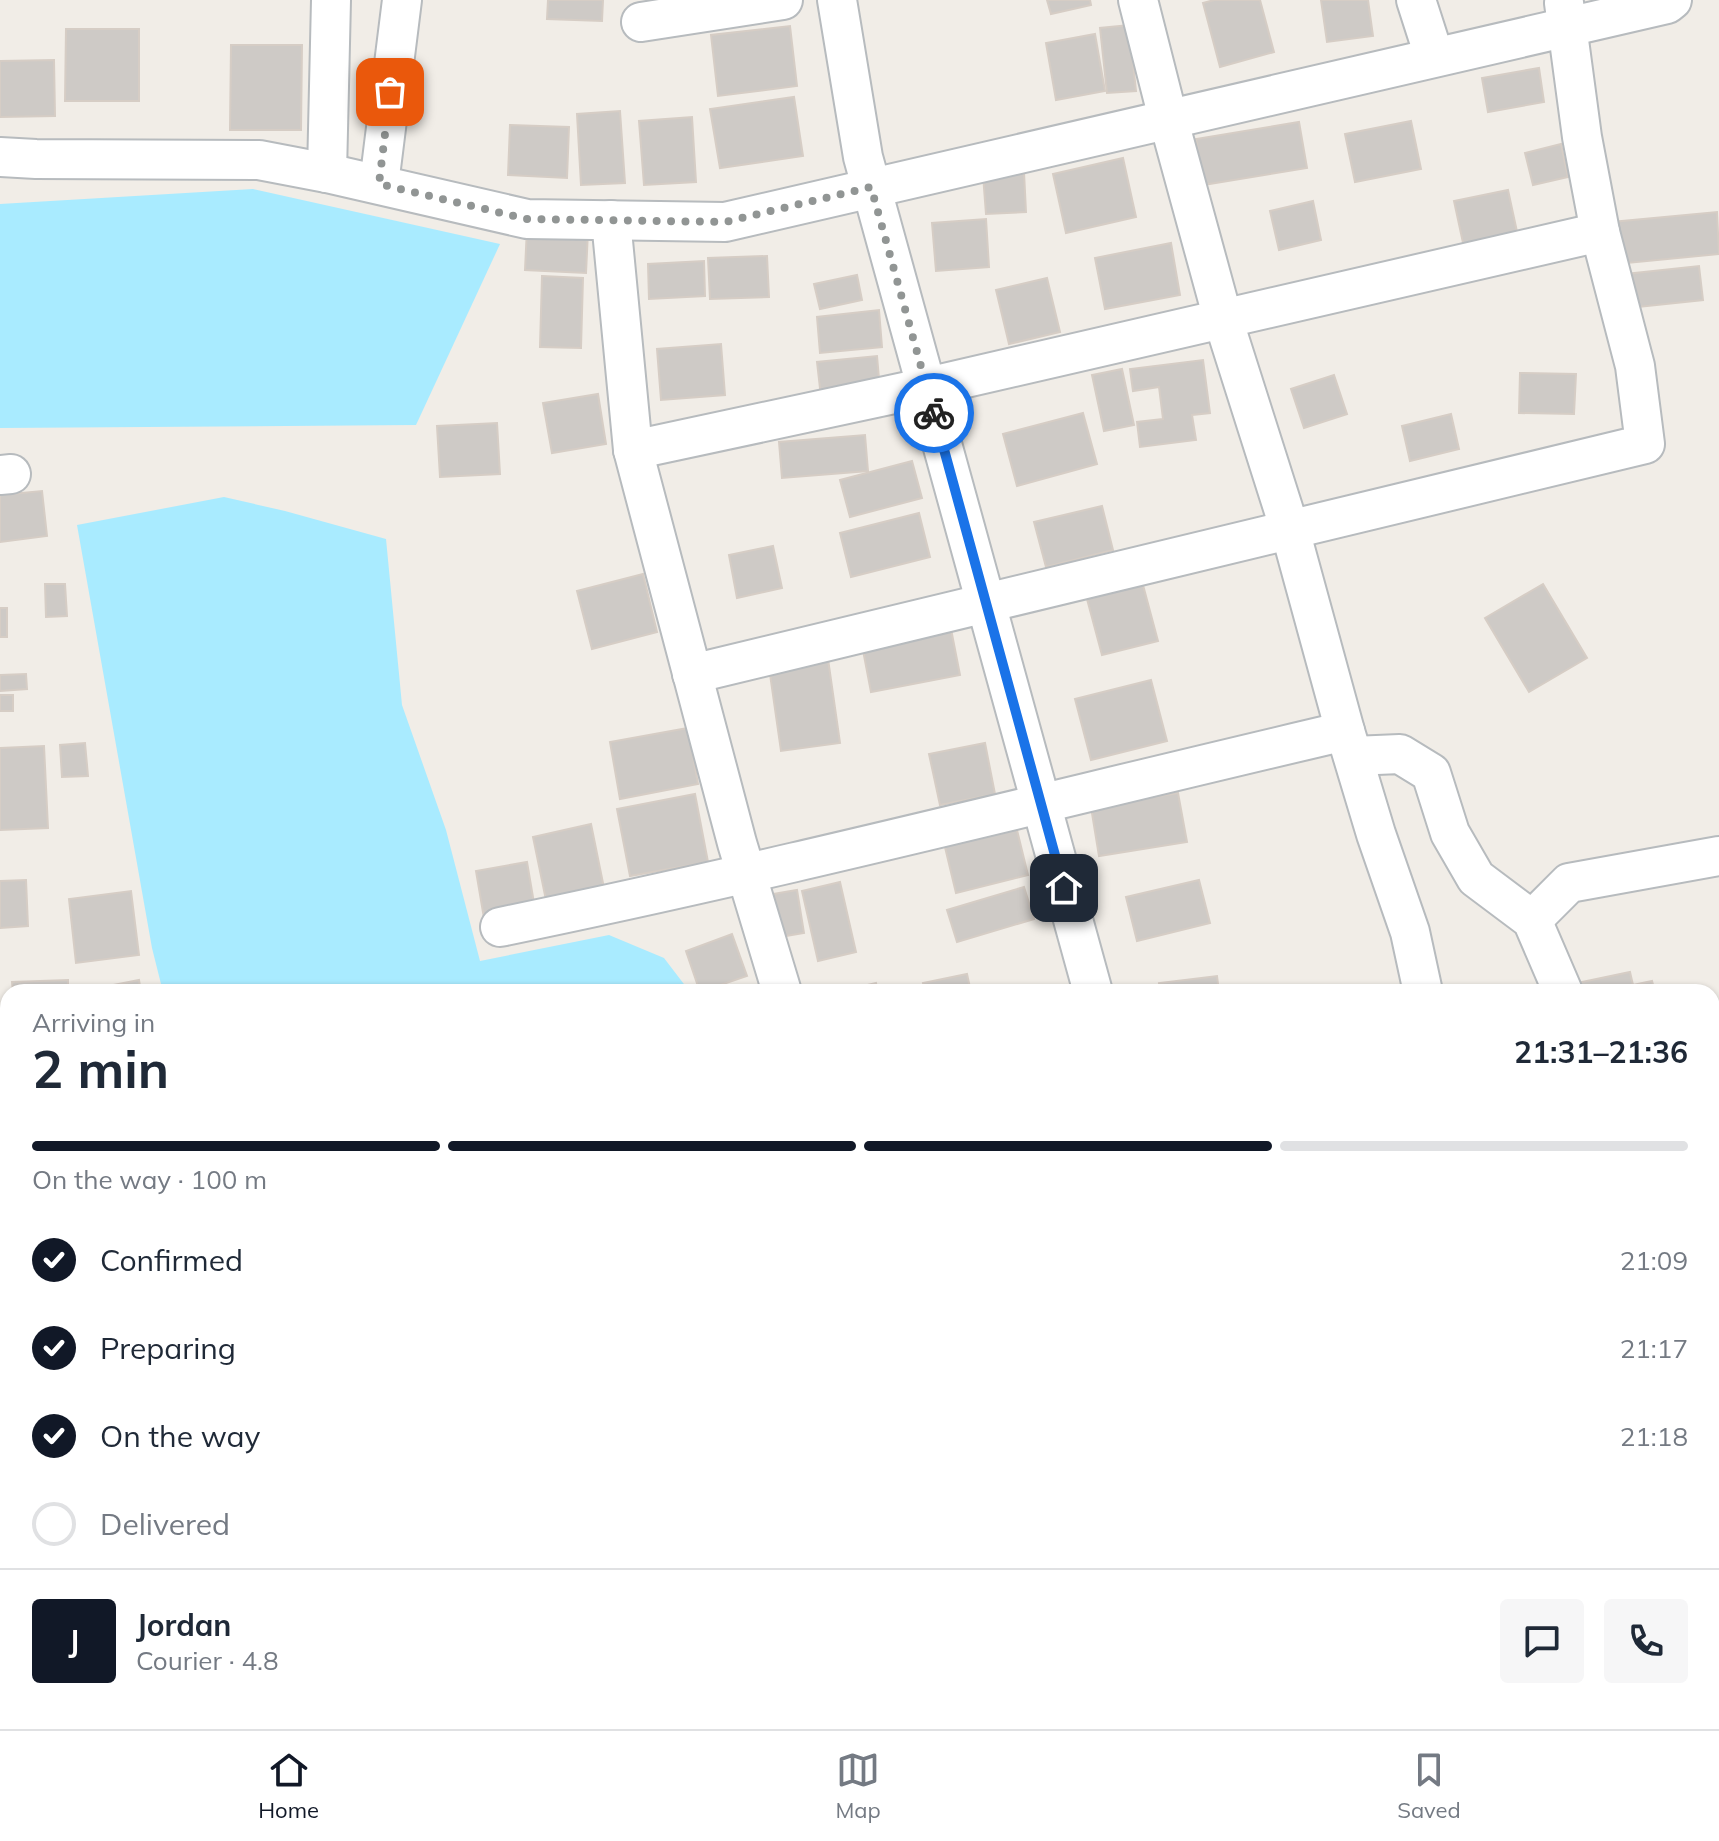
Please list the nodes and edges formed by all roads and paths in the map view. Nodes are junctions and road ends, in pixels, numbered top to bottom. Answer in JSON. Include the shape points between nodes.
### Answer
{"nodes":[{"id":1,"x":331,"y":0,"type":"edge"},
{"id":2,"x":402,"y":0,"type":"edge"},
{"id":3,"x":783,"y":0,"type":"edge"},
{"id":4,"x":837,"y":0,"type":"edge"},
{"id":5,"x":1138,"y":0,"type":"edge"},
{"id":6,"x":1416,"y":0,"type":"edge"},
{"id":7,"x":1672,"y":0,"type":"edge"},
{"id":8,"x":1566,"y":13,"type":"edge"},
{"id":9,"x":641,"y":22,"type":"dead end"},
{"id":10,"x":1434,"y":56,"type":"junction"},
{"id":11,"x":1168,"y":118,"type":"junction"},
{"id":12,"x":0,"y":157,"type":"edge"},
{"id":13,"x":327,"y":173,"type":"junction"},
{"id":14,"x":379,"y":184,"type":"junction"},
{"id":15,"x":871,"y":187,"type":"junction"},
{"id":16,"x":611,"y":220,"type":"junction"},
{"id":17,"x":1600,"y":232,"type":"junction"},
{"id":18,"x":1223,"y":319,"type":"junction"},
{"id":19,"x":927,"y":387,"type":"junction"},
{"id":20,"x":633,"y":450,"type":"junction"},
{"id":21,"x":1290,"y":530,"type":"junction"},
{"id":22,"x":986,"y":603,"type":"junction"},
{"id":23,"x":692,"y":674,"type":"junction"},
{"id":24,"x":1349,"y":743,"type":"junction"},
{"id":25,"x":1041,"y":803,"type":"junction"},
{"id":26,"x":1719,"y":856,"type":"edge"},
{"id":27,"x":746,"y":873,"type":"junction"},
{"id":28,"x":1532,"y":920,"type":"junction"},
{"id":29,"x":500,"y":927,"type":"dead end"},
{"id":30,"x":780,"y":984,"type":"edge"},
{"id":31,"x":1091,"y":984,"type":"edge"},
{"id":32,"x":1421,"y":984,"type":"edge"},
{"id":33,"x":1560,"y":984,"type":"edge"}],
"edges":[{"from":1,"to":13,"type":"street"},
{"from":2,"to":14,"type":"street"},
{"from":3,"to":9,"type":"street"},
{"from":4,"to":15,"type":"street"},
{"from":5,"to":11,"type":"street"},
{"from":6,"to":10,"type":"street"},
{"from":7,"to":8,"type":"street"},
{"from":8,"to":10,"type":"street"},
{"from":8,"to":17,"type":"street"},
{"from":10,"to":11,"type":"street"},
{"from":11,"to":15,"type":"street"},
{"from":11,"to":18,"type":"street"},
{"from":12,"to":13,"type":"street","via":[[259,160]]},
{"from":13,"to":14,"type":"street"},
{"from":14,"to":16,"type":"street","via":[[527,219]]},
{"from":15,"to":16,"type":"street","via":[[725,222]]},
{"from":15,"to":19,"type":"street"},
{"from":16,"to":20,"type":"street"},
{"from":17,"to":18,"type":"street"},
{"from":17,"to":21,"type":"street","via":[[1635,366],[1645,444]]},
{"from":18,"to":19,"type":"street"},
{"from":18,"to":21,"type":"street"},
{"from":19,"to":20,"type":"street"},
{"from":19,"to":22,"type":"street"},
{"from":20,"to":23,"type":"street"},
{"from":21,"to":22,"type":"street"},
{"from":21,"to":24,"type":"street"},
{"from":22,"to":23,"type":"street"},
{"from":22,"to":25,"type":"street"},
{"from":23,"to":27,"type":"street"},
{"from":24,"to":25,"type":"street"},
{"from":24,"to":28,"type":"street","via":[[1400,754],[1431,773],[1450,833],[1476,878]]},
{"from":24,"to":32,"type":"street","via":[[1410,932]]},
{"from":25,"to":27,"type":"street"},
{"from":25,"to":31,"type":"street"},
{"from":26,"to":28,"type":"street","via":[[1569,883]]},
{"from":27,"to":29,"type":"street"},
{"from":27,"to":30,"type":"street"},
{"from":28,"to":33,"type":"street"}]}
